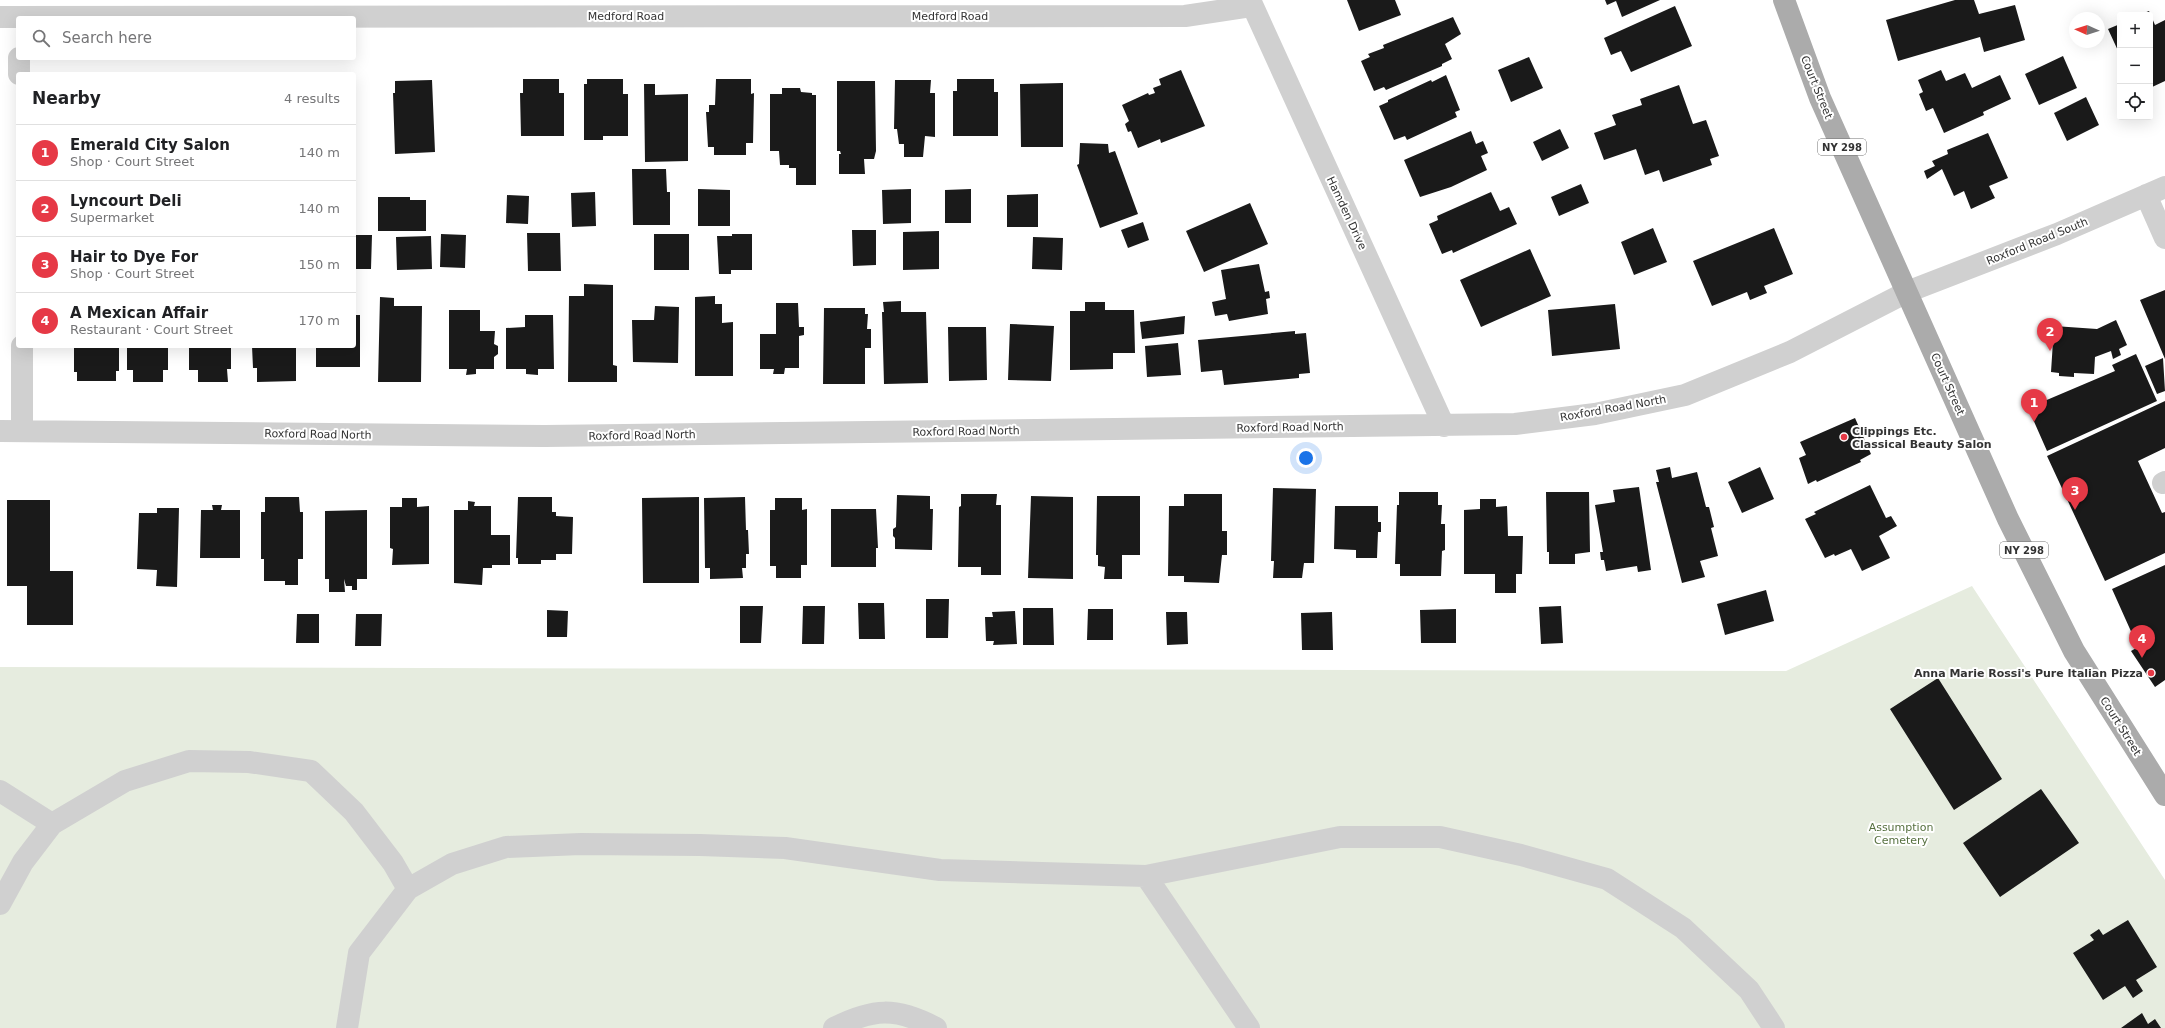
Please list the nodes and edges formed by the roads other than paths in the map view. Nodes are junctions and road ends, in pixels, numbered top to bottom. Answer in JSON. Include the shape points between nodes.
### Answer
{"nodes":[{"id":1,"x":1784,"y":0,"type":"edge"},
{"id":2,"x":1251,"y":3,"type":"edge"},
{"id":3,"x":14,"y":13,"type":"edge"},
{"id":4,"x":19,"y":60,"type":"edge"},
{"id":5,"x":19,"y":72,"type":"edge"},
{"id":6,"x":2155,"y":191,"type":"edge"},
{"id":7,"x":2165,"y":238,"type":"edge"},
{"id":8,"x":1907,"y":292,"type":"junction"},
{"id":9,"x":22,"y":348,"type":"edge"},
{"id":10,"x":1444,"y":426,"type":"junction"},
{"id":11,"x":0,"y":431,"type":"edge"},
{"id":12,"x":22,"y":431,"type":"junction"},
{"id":13,"x":0,"y":791,"type":"edge"},
{"id":14,"x":2165,"y":795,"type":"edge"},
{"id":15,"x":52,"y":824,"type":"junction"},
{"id":16,"x":1146,"y":876,"type":"junction"},
{"id":17,"x":408,"y":889,"type":"junction"},
{"id":18,"x":0,"y":904,"type":"edge"},
{"id":19,"x":347,"y":1028,"type":"edge"},
{"id":20,"x":834,"y":1028,"type":"edge"},
{"id":21,"x":936,"y":1028,"type":"edge"},
{"id":22,"x":1249,"y":1028,"type":"edge"},
{"id":23,"x":1774,"y":1028,"type":"edge"}],
"edges":[{"from":1,"to":8,"type":"main road","name":"Court Street","number":"NY 298","via":[[1820,98]]},
{"from":2,"to":3,"type":"street","name":"Medford Road","via":[[1185,16]]},
{"from":2,"to":10,"type":"street","name":"Hamden Drive"},
{"from":4,"to":5,"type":"street"},
{"from":6,"to":7,"type":"street"},
{"from":6,"to":8,"type":"street","name":"Roxford Road South","via":[[2057,234]]},
{"from":8,"to":10,"type":"street","name":"Roxford Road North","via":[[1790,352],[1685,395],[1595,414],[1515,424]]},
{"from":8,"to":14,"type":"main road","name":"Court Street","number":"NY 298","via":[[2008,519],[2074,651]]},
{"from":9,"to":12,"type":"street"},
{"from":10,"to":12,"type":"street","name":"Roxford Road North","via":[[545,436]]},
{"from":11,"to":12,"type":"street","name":"Roxford Road North"},
{"from":13,"to":15,"type":"street"},
{"from":15,"to":17,"type":"street","via":[[125,781],[189,761],[249,762],[311,771],[354,812],[393,863]]},
{"from":15,"to":18,"type":"street","via":[[23,862]]},
{"from":16,"to":17,"type":"street","via":[[940,870],[785,848],[581,844],[506,847],[452,864]]},
{"from":16,"to":22,"type":"street"},
{"from":16,"to":23,"type":"street","via":[[1340,837],[1440,837],[1521,855],[1607,879],[1683,928],[1749,990]]},
{"from":17,"to":19,"type":"street","via":[[359,953]]},
{"from":20,"to":21,"type":"street","via":[[857,1016],[885,1012],[914,1017]]}]}
